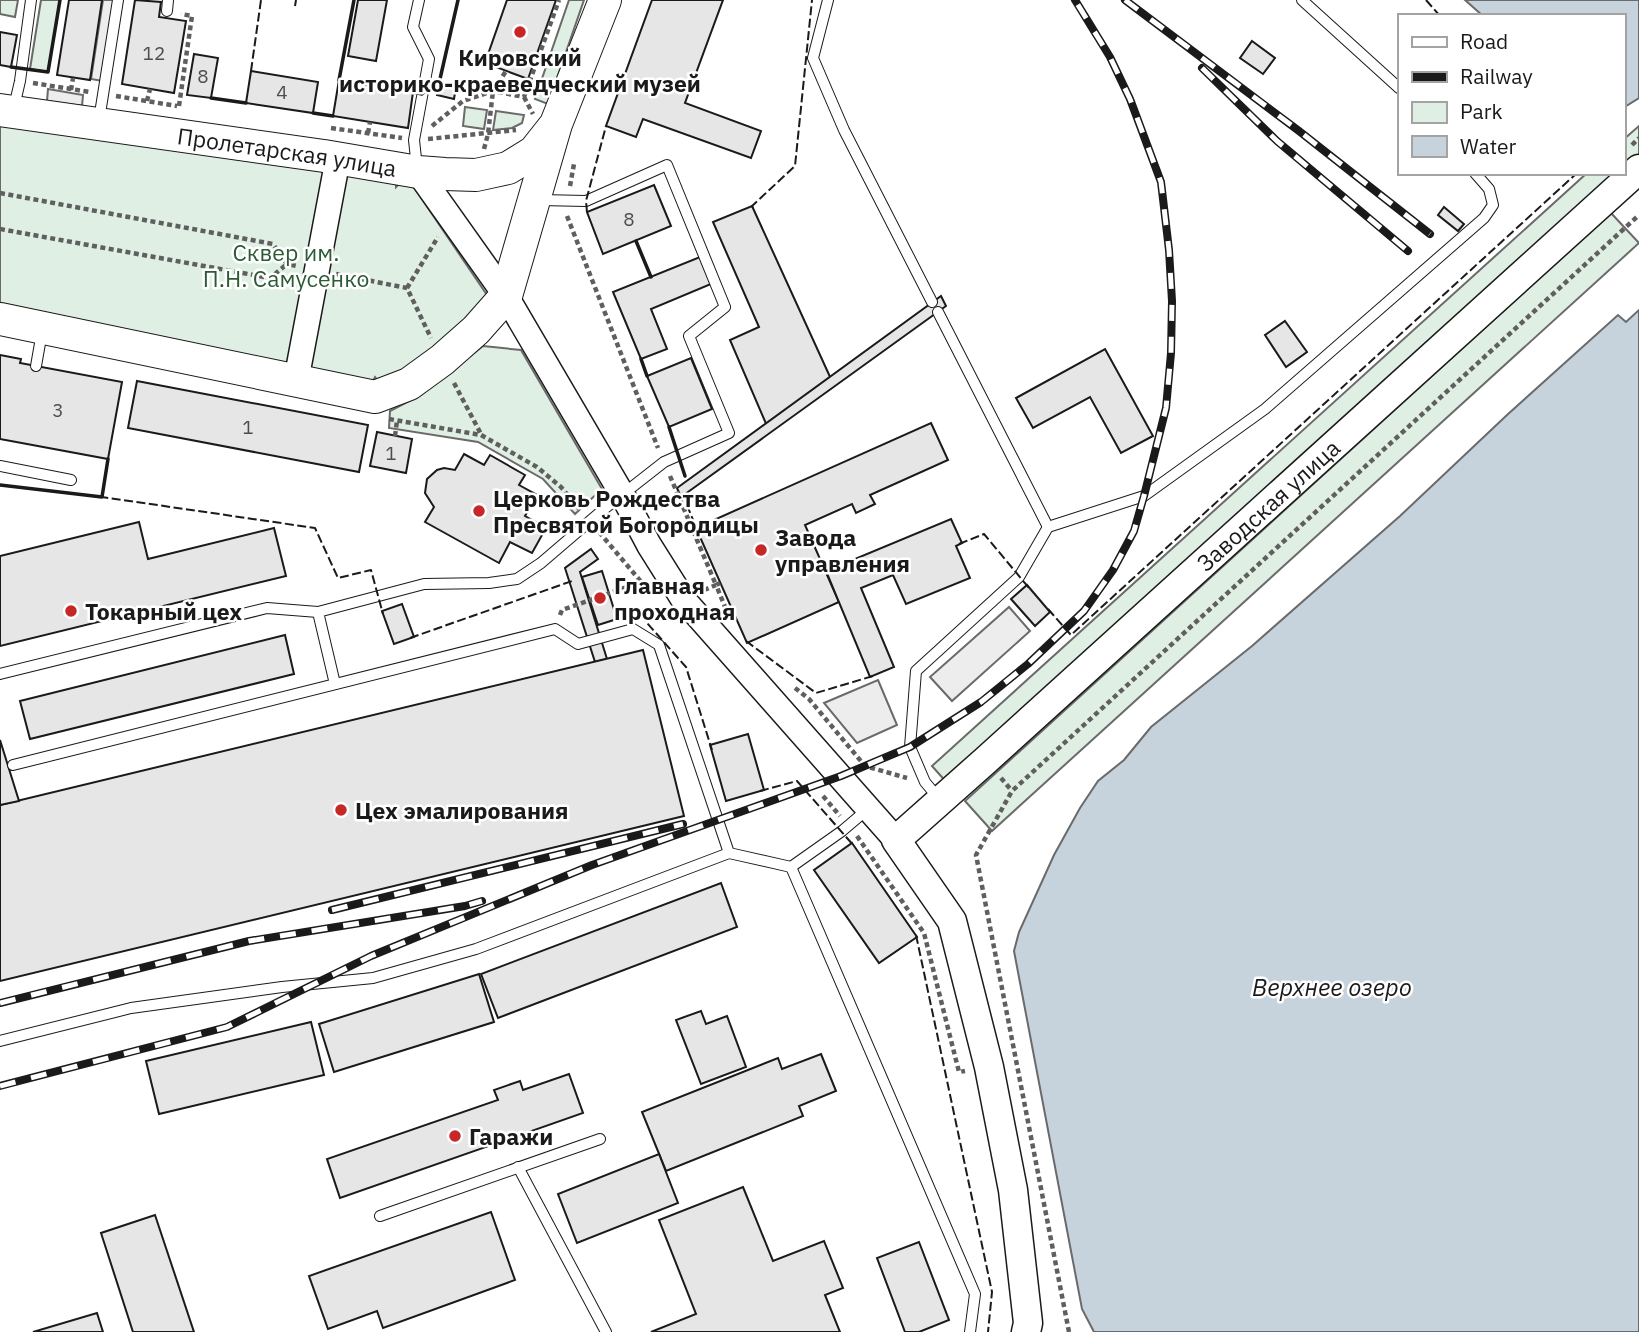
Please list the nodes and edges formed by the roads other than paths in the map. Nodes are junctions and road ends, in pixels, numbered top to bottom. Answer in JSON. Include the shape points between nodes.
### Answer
{"nodes":[{"id":1,"x":31,"y":0,"type":"edge"},
{"id":2,"x":118,"y":0,"type":"edge"},
{"id":3,"x":419,"y":0,"type":"edge"},
{"id":4,"x":605,"y":0,"type":"edge"},
{"id":5,"x":828,"y":0,"type":"edge"},
{"id":6,"x":1302,"y":0,"type":"edge"},
{"id":7,"x":1398,"y":87,"type":"edge"},
{"id":8,"x":101,"y":109,"type":"junction"},
{"id":9,"x":6,"y":111,"type":"edge"},
{"id":10,"x":539,"y":120,"type":"junction"},
{"id":11,"x":338,"y":158,"type":"junction"},
{"id":12,"x":1639,"y":169,"type":"edge"},
{"id":13,"x":418,"y":172,"type":"junction"},
{"id":14,"x":1477,"y":175,"type":"edge"},
{"id":15,"x":534,"y":200,"type":"junction"},
{"id":16,"x":506,"y":296,"type":"junction"},
{"id":17,"x":0,"y":319,"type":"edge"},
{"id":18,"x":42,"y":328,"type":"junction"},
{"id":19,"x":476,"y":330,"type":"junction"},
{"id":20,"x":530,"y":337,"type":"junction"},
{"id":21,"x":36,"y":366,"type":"dead end"},
{"id":22,"x":296,"y":381,"type":"junction"},
{"id":23,"x":0,"y":466,"type":"edge"},
{"id":24,"x":71,"y":480,"type":"dead end"},
{"id":25,"x":622,"y":494,"type":"junction"},
{"id":26,"x":1048,"y":527,"type":"junction"},
{"id":27,"x":318,"y":612,"type":"junction"},
{"id":28,"x":0,"y":674,"type":"edge"},
{"id":29,"x":335,"y":684,"type":"junction"},
{"id":30,"x":13,"y":765,"type":"dead end"},
{"id":31,"x":933,"y":791,"type":"junction"},
{"id":32,"x":869,"y":808,"type":"junction"},
{"id":33,"x":896,"y":839,"type":"junction"},
{"id":34,"x":729,"y":853,"type":"junction"},
{"id":35,"x":792,"y":867,"type":"junction"},
{"id":36,"x":0,"y":1041,"type":"edge"},
{"id":37,"x":600,"y":1139,"type":"dead end"},
{"id":38,"x":518,"y":1167,"type":"junction"},
{"id":39,"x":380,"y":1216,"type":"dead end"},
{"id":40,"x":606,"y":1332,"type":"edge"},
{"id":41,"x":970,"y":1332,"type":"edge"},
{"id":42,"x":1026,"y":1332,"type":"edge"}],
"edges":[{"from":1,"to":9,"type":"lane","via":[[20,81]]},
{"from":2,"to":8,"type":"lane"},
{"from":3,"to":13,"type":"lane","via":[[413,27],[429,59],[414,140]]},
{"from":4,"to":10,"type":"main road"},
{"from":5,"to":26,"type":"lane","via":[[813,58],[844,131]]},
{"from":6,"to":7,"type":"lane"},
{"from":8,"to":9,"type":"main road","name":"Пролетарская улица"},
{"from":8,"to":11,"type":"main road","name":"Пролетарская улица"},
{"from":10,"to":13,"type":"main road","name":"Пролетарская улица","via":[[534,152],[508,168],[476,175]]},
{"from":10,"to":15,"type":"main road"},
{"from":11,"to":13,"type":"main road","name":"Пролетарская улица"},
{"from":11,"to":22,"type":"street"},
{"from":12,"to":31,"type":"main road","name":"Заводская улица"},
{"from":13,"to":16,"type":"street"},
{"from":14,"to":26,"type":"lane","via":[[1489,189],[1493,205],[1485,218],[1265,408],[1144,496]]},
{"from":15,"to":16,"type":"main road"},
{"from":15,"to":25,"type":"lane","via":[[586,201],[667,165],[725,307],[689,336],[729,433],[664,462]]},
{"from":16,"to":19,"type":"main road"},
{"from":16,"to":20,"type":"street"},
{"from":17,"to":18,"type":"main road"},
{"from":18,"to":21,"type":"lane"},
{"from":18,"to":22,"type":"main road"},
{"from":19,"to":20,"type":"street"},
{"from":19,"to":22,"type":"main road","via":[[377,407]]},
{"from":20,"to":25,"type":"street"},
{"from":23,"to":24,"type":"lane"},
{"from":25,"to":27,"type":"lane","via":[[517,579],[424,584]]},
{"from":25,"to":32,"type":"street","via":[[683,600]]},
{"from":26,"to":31,"type":"lane","via":[[1019,577],[916,671],[911,747]]},
{"from":27,"to":28,"type":"lane","via":[[267,607]]},
{"from":27,"to":29,"type":"lane"},
{"from":29,"to":30,"type":"lane"},
{"from":29,"to":34,"type":"lane","via":[[555,629],[578,644],[634,629],[659,645]]},
{"from":31,"to":33,"type":"main road","name":"Заводская улица"},
{"from":32,"to":33,"type":"street"},
{"from":32,"to":35,"type":"lane"},
{"from":33,"to":42,"type":"main road","via":[[952,921],[989,1067],[1013,1190]]},
{"from":34,"to":35,"type":"lane"},
{"from":34,"to":36,"type":"lane","via":[[476,949],[373,978],[131,1008]]},
{"from":35,"to":41,"type":"lane","via":[[975,1294]]},
{"from":37,"to":38,"type":"lane"},
{"from":38,"to":39,"type":"lane"},
{"from":38,"to":40,"type":"lane"}]}
